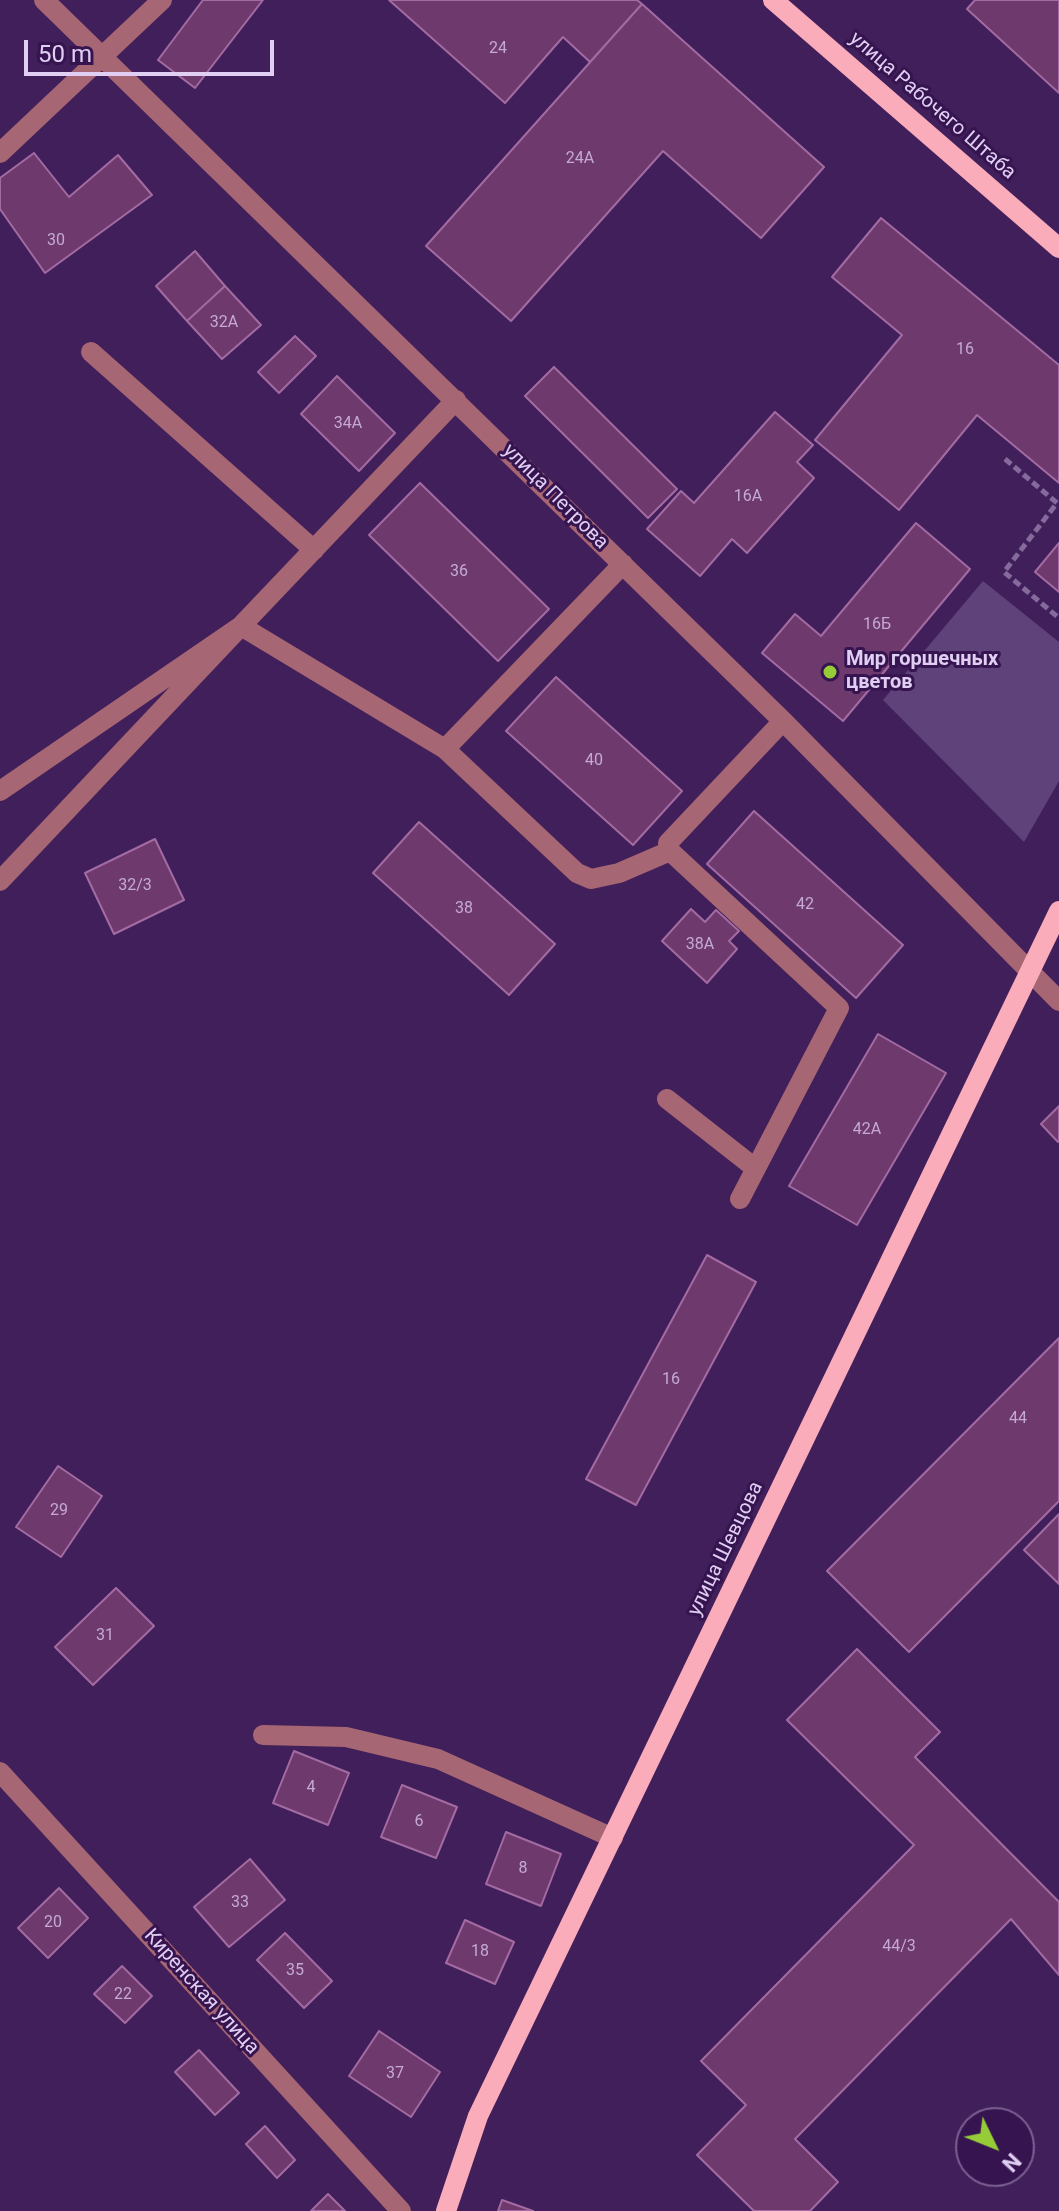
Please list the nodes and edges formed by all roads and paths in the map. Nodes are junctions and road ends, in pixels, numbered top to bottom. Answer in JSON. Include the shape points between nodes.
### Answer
{"nodes":[{"id":1,"x":44,"y":0,"type":"edge"},
{"id":2,"x":162,"y":0,"type":"edge"},
{"id":3,"x":773,"y":0,"type":"edge"},
{"id":4,"x":102,"y":55,"type":"junction"},
{"id":5,"x":0,"y":153,"type":"edge"},
{"id":6,"x":1059,"y":248,"type":"edge"},
{"id":7,"x":91,"y":352,"type":"dead end"},
{"id":8,"x":456,"y":400,"type":"junction"},
{"id":9,"x":1005,"y":459,"type":"dead end"},
{"id":10,"x":314,"y":550,"type":"junction"},
{"id":11,"x":623,"y":564,"type":"junction"},
{"id":12,"x":1059,"y":618,"type":"edge"},
{"id":13,"x":241,"y":626,"type":"junction"},
{"id":14,"x":783,"y":721,"type":"junction"},
{"id":15,"x":445,"y":749,"type":"junction"},
{"id":16,"x":0,"y":791,"type":"edge"},
{"id":17,"x":670,"y":851,"type":"junction"},
{"id":18,"x":0,"y":881,"type":"edge"},
{"id":19,"x":1059,"y":911,"type":"edge"},
{"id":20,"x":1029,"y":971,"type":"junction"},
{"id":21,"x":1059,"y":1001,"type":"edge"},
{"id":22,"x":667,"y":1099,"type":"dead end"},
{"id":23,"x":755,"y":1168,"type":"junction"},
{"id":24,"x":740,"y":1199,"type":"dead end"},
{"id":25,"x":263,"y":1735,"type":"dead end"},
{"id":26,"x":0,"y":1772,"type":"edge"},
{"id":27,"x":613,"y":1838,"type":"junction"},
{"id":28,"x":401,"y":2211,"type":"edge"},
{"id":29,"x":446,"y":2211,"type":"edge"}],
"edges":[{"from":1,"to":4,"type":"street","name":"улица Петрова"},
{"from":2,"to":4,"type":"street"},
{"from":3,"to":6,"type":"main road","name":"улица Рабочего Штаба"},
{"from":4,"to":5,"type":"street"},
{"from":4,"to":8,"type":"street","name":"улица Петрова"},
{"from":7,"to":10,"type":"street"},
{"from":8,"to":10,"type":"street"},
{"from":8,"to":11,"type":"street","name":"улица Петрова"},
{"from":9,"to":12,"type":"path","via":[[1057,503],[1004,572]]},
{"from":10,"to":13,"type":"street"},
{"from":11,"to":14,"type":"street","name":"улица Петрова"},
{"from":11,"to":15,"type":"street"},
{"from":13,"to":15,"type":"street"},
{"from":13,"to":16,"type":"street"},
{"from":13,"to":18,"type":"street"},
{"from":14,"to":17,"type":"street","via":[[668,843]]},
{"from":14,"to":20,"type":"street","name":"улица Петрова"},
{"from":15,"to":17,"type":"street","via":[[577,873],[591,879],[619,873]]},
{"from":17,"to":23,"type":"street","via":[[839,1008]]},
{"from":19,"to":20,"type":"main road","name":"улица Шевцова"},
{"from":20,"to":21,"type":"street","name":"улица Петрова"},
{"from":20,"to":27,"type":"main road","name":"улица Шевцова"},
{"from":22,"to":23,"type":"street"},
{"from":23,"to":24,"type":"street"},
{"from":25,"to":27,"type":"street","via":[[346,1737],[438,1759]]},
{"from":26,"to":28,"type":"street","name":"Киренская улица"},
{"from":27,"to":29,"type":"main road","name":"улица Шевцова","via":[[478,2116]]}]}
